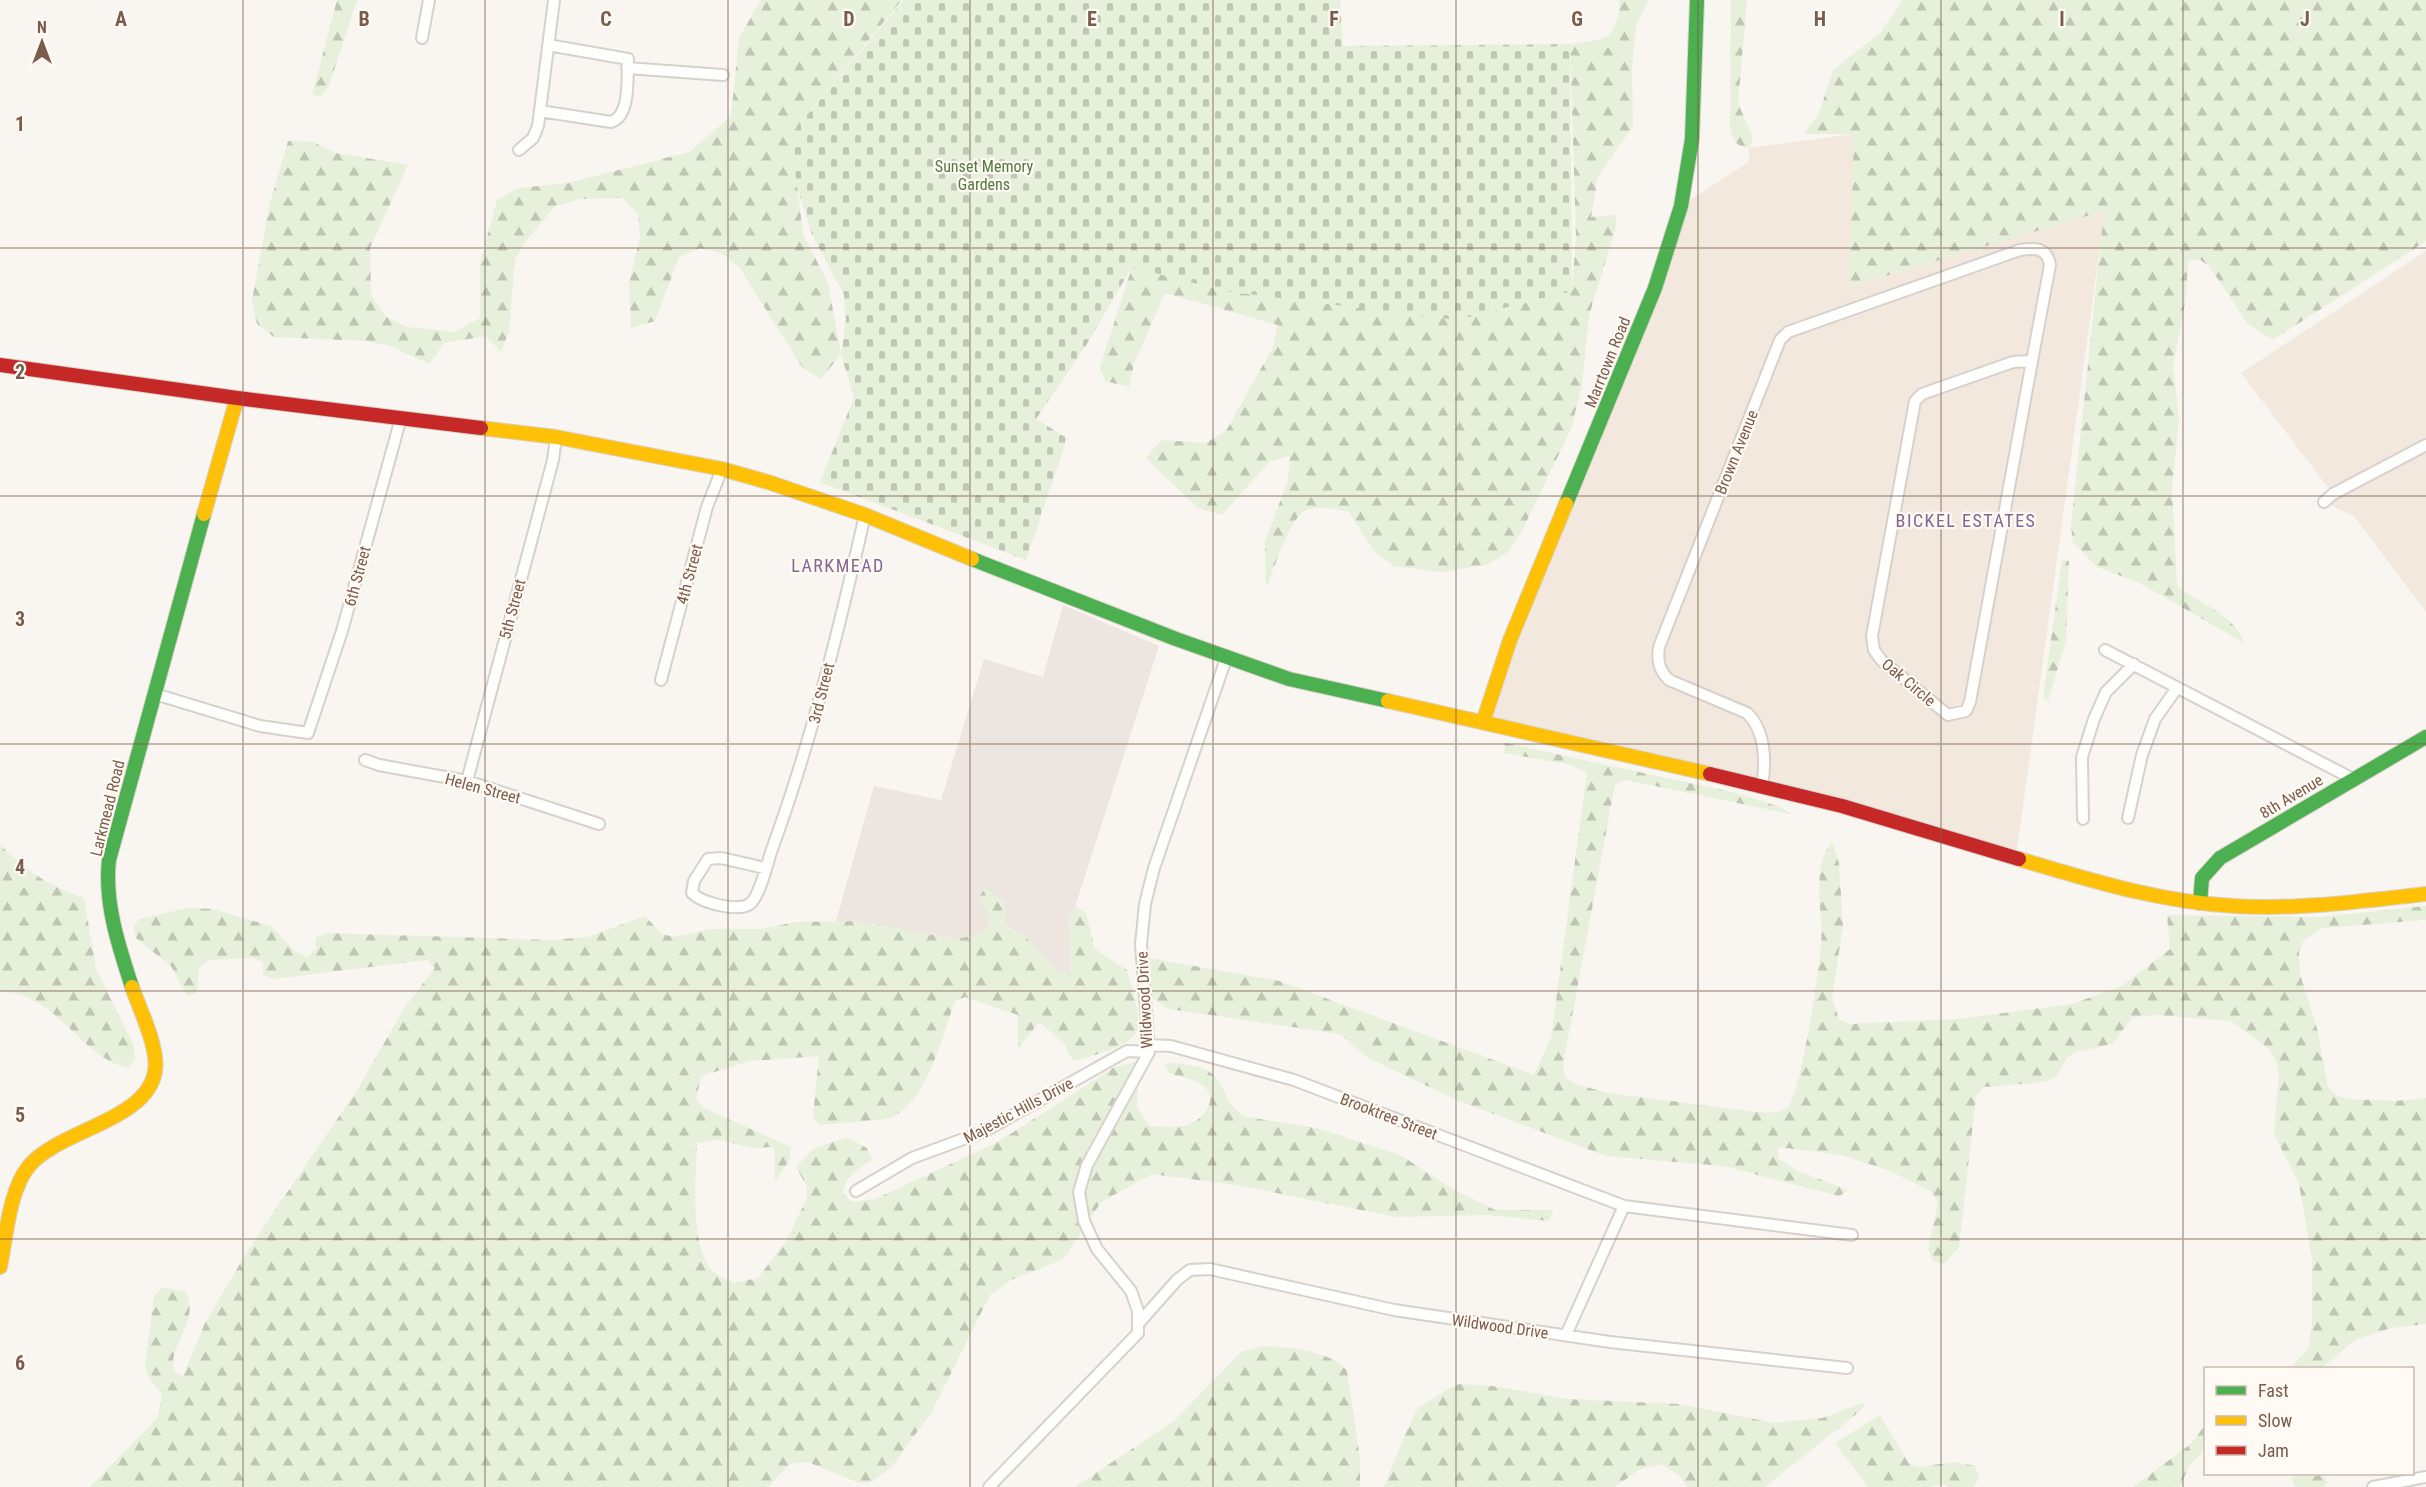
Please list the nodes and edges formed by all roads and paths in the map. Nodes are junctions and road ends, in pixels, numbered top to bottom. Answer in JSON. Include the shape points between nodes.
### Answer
{"nodes":[{"id":1,"x":429,"y":0,"type":"edge"},
{"id":2,"x":554,"y":0,"type":"edge"},
{"id":3,"x":1698,"y":0,"type":"edge"},
{"id":4,"x":422,"y":38,"type":"dead end"},
{"id":5,"x":548,"y":45,"type":"junction"},
{"id":6,"x":627,"y":68,"type":"junction"},
{"id":7,"x":723,"y":75,"type":"dead end"},
{"id":8,"x":540,"y":111,"type":"junction"},
{"id":9,"x":519,"y":150,"type":"dead end"},
{"id":10,"x":2048,"y":258,"type":"joint"},
{"id":11,"x":2032,"y":362,"type":"junction"},
{"id":12,"x":0,"y":365,"type":"edge"},
{"id":13,"x":237,"y":398,"type":"junction"},
{"id":14,"x":401,"y":418,"type":"junction"},
{"id":15,"x":556,"y":437,"type":"junction"},
{"id":16,"x":2426,"y":445,"type":"edge"},
{"id":17,"x":722,"y":469,"type":"junction"},
{"id":18,"x":2324,"y":502,"type":"dead end"},
{"id":19,"x":865,"y":515,"type":"junction"},
{"id":20,"x":2105,"y":650,"type":"dead end"},
{"id":21,"x":1227,"y":656,"type":"junction"},
{"id":22,"x":2134,"y":664,"type":"junction"},
{"id":23,"x":661,"y":680,"type":"dead end"},
{"id":24,"x":2177,"y":688,"type":"junction"},
{"id":25,"x":155,"y":694,"type":"junction"},
{"id":26,"x":1483,"y":722,"type":"junction"},
{"id":27,"x":2426,"y":737,"type":"edge"},
{"id":28,"x":365,"y":760,"type":"dead end"},
{"id":29,"x":2353,"y":779,"type":"junction"},
{"id":30,"x":467,"y":781,"type":"junction"},
{"id":31,"x":1762,"y":787,"type":"junction"},
{"id":32,"x":2128,"y":818,"type":"dead end"},
{"id":33,"x":2084,"y":819,"type":"dead end"},
{"id":34,"x":599,"y":824,"type":"dead end"},
{"id":35,"x":765,"y":868,"type":"junction"},
{"id":36,"x":2426,"y":894,"type":"edge"},
{"id":37,"x":2200,"y":903,"type":"junction"},
{"id":38,"x":1148,"y":1048,"type":"junction"},
{"id":39,"x":856,"y":1191,"type":"dead end"},
{"id":40,"x":1624,"y":1206,"type":"junction"},
{"id":41,"x":1852,"y":1235,"type":"dead end"},
{"id":42,"x":0,"y":1267,"type":"edge"},
{"id":43,"x":1138,"y":1324,"type":"junction"},
{"id":44,"x":1566,"y":1335,"type":"junction"},
{"id":45,"x":1847,"y":1368,"type":"dead end"},
{"id":46,"x":2426,"y":1477,"type":"edge"},
{"id":47,"x":989,"y":1487,"type":"edge"},
{"id":48,"x":2373,"y":1487,"type":"edge"}],
"edges":[{"from":1,"to":4,"type":"street"},
{"from":2,"to":5,"type":"street"},
{"from":3,"to":26,"type":"main road","name":"Marrtown Road","via":[[1692,139],[1681,206],[1655,288],[1510,640]]},
{"from":5,"to":6,"type":"street","via":[[628,59]]},
{"from":5,"to":8,"type":"street"},
{"from":6,"to":7,"type":"street"},
{"from":6,"to":8,"type":"street","via":[[626,97],[618,120]]},
{"from":8,"to":9,"type":"street","via":[[533,138]]},
{"from":10,"to":11,"type":"street","name":"Oak Circle","via":[[2050,266]]},
{"from":10,"to":31,"type":"street","name":"Brown Avenue","via":[[2034,248],[2019,250],[1788,332],[1780,340],[1657,658],[1669,680],[1754,719],[1764,755]]},
{"from":11,"to":11,"type":"street","name":"Oak Circle","via":[[2013,362],[1922,394],[1915,401],[1872,636],[1874,650],[1881,660],[1948,716],[1966,711],[1970,702]]},
{"from":12,"to":13,"type":"main road"},
{"from":13,"to":14,"type":"main road"},
{"from":13,"to":25,"type":"main road","name":"Larkmead Road"},
{"from":14,"to":15,"type":"main road"},
{"from":14,"to":25,"type":"street","name":"6th Street","via":[[342,631],[308,733],[260,726]]},
{"from":15,"to":17,"type":"main road"},
{"from":15,"to":30,"type":"street","name":"5th Street"},
{"from":16,"to":18,"type":"street"},
{"from":17,"to":19,"type":"main road"},
{"from":17,"to":23,"type":"street","name":"4th Street","via":[[707,507]]},
{"from":19,"to":21,"type":"main road","via":[[1022,580]]},
{"from":19,"to":35,"type":"street","name":"3rd Street","via":[[812,727]]},
{"from":20,"to":22,"type":"street"},
{"from":21,"to":26,"type":"main road","via":[[1289,679]]},
{"from":21,"to":38,"type":"street","name":"Wildwood Drive","via":[[1145,904],[1141,944]]},
{"from":22,"to":24,"type":"street"},
{"from":22,"to":33,"type":"street","via":[[2106,692],[2094,719],[2082,757]]},
{"from":24,"to":29,"type":"street"},
{"from":24,"to":32,"type":"street","via":[[2155,719],[2142,755]]},
{"from":25,"to":42,"type":"main road","name":"Larkmead Road","via":[[108,864],[124,962],[155,1056],[155,1078],[146,1095],[132,1106],[65,1138],[27,1167],[9,1221]]},
{"from":26,"to":31,"type":"main road"},
{"from":27,"to":29,"type":"main road","name":"8th Avenue"},
{"from":28,"to":30,"type":"street","name":"Helen Street"},
{"from":29,"to":37,"type":"main road","name":"8th Avenue","via":[[2220,858],[2202,874]]},
{"from":30,"to":34,"type":"street","name":"Helen Street"},
{"from":31,"to":37,"type":"main road","via":[[1914,826],[2113,887]]},
{"from":35,"to":35,"type":"street","name":"3rd Street","via":[[753,900],[746,907],[698,899],[692,894],[694,881],[708,859],[721,858]]},
{"from":36,"to":37,"type":"main road","via":[[2272,907]]},
{"from":38,"to":39,"type":"street","name":"Majestic Hills Drive","via":[[1127,1051],[985,1131],[912,1158]]},
{"from":38,"to":40,"type":"street","name":"Brooktree Street","via":[[1171,1046],[1294,1080]]},
{"from":38,"to":43,"type":"street","name":"Wildwood Drive","via":[[1087,1165],[1079,1192],[1084,1221],[1097,1249],[1131,1291]]},
{"from":40,"to":41,"type":"street"},
{"from":40,"to":44,"type":"street","name":"Wildwood Drive"},
{"from":43,"to":44,"type":"street","name":"Wildwood Drive","via":[[1190,1270],[1210,1269],[1394,1310]]},
{"from":43,"to":47,"type":"street","name":"Wildwood Drive","via":[[1138,1333]]},
{"from":44,"to":45,"type":"street","name":"Wildwood Drive"},
{"from":46,"to":48,"type":"street"}]}
